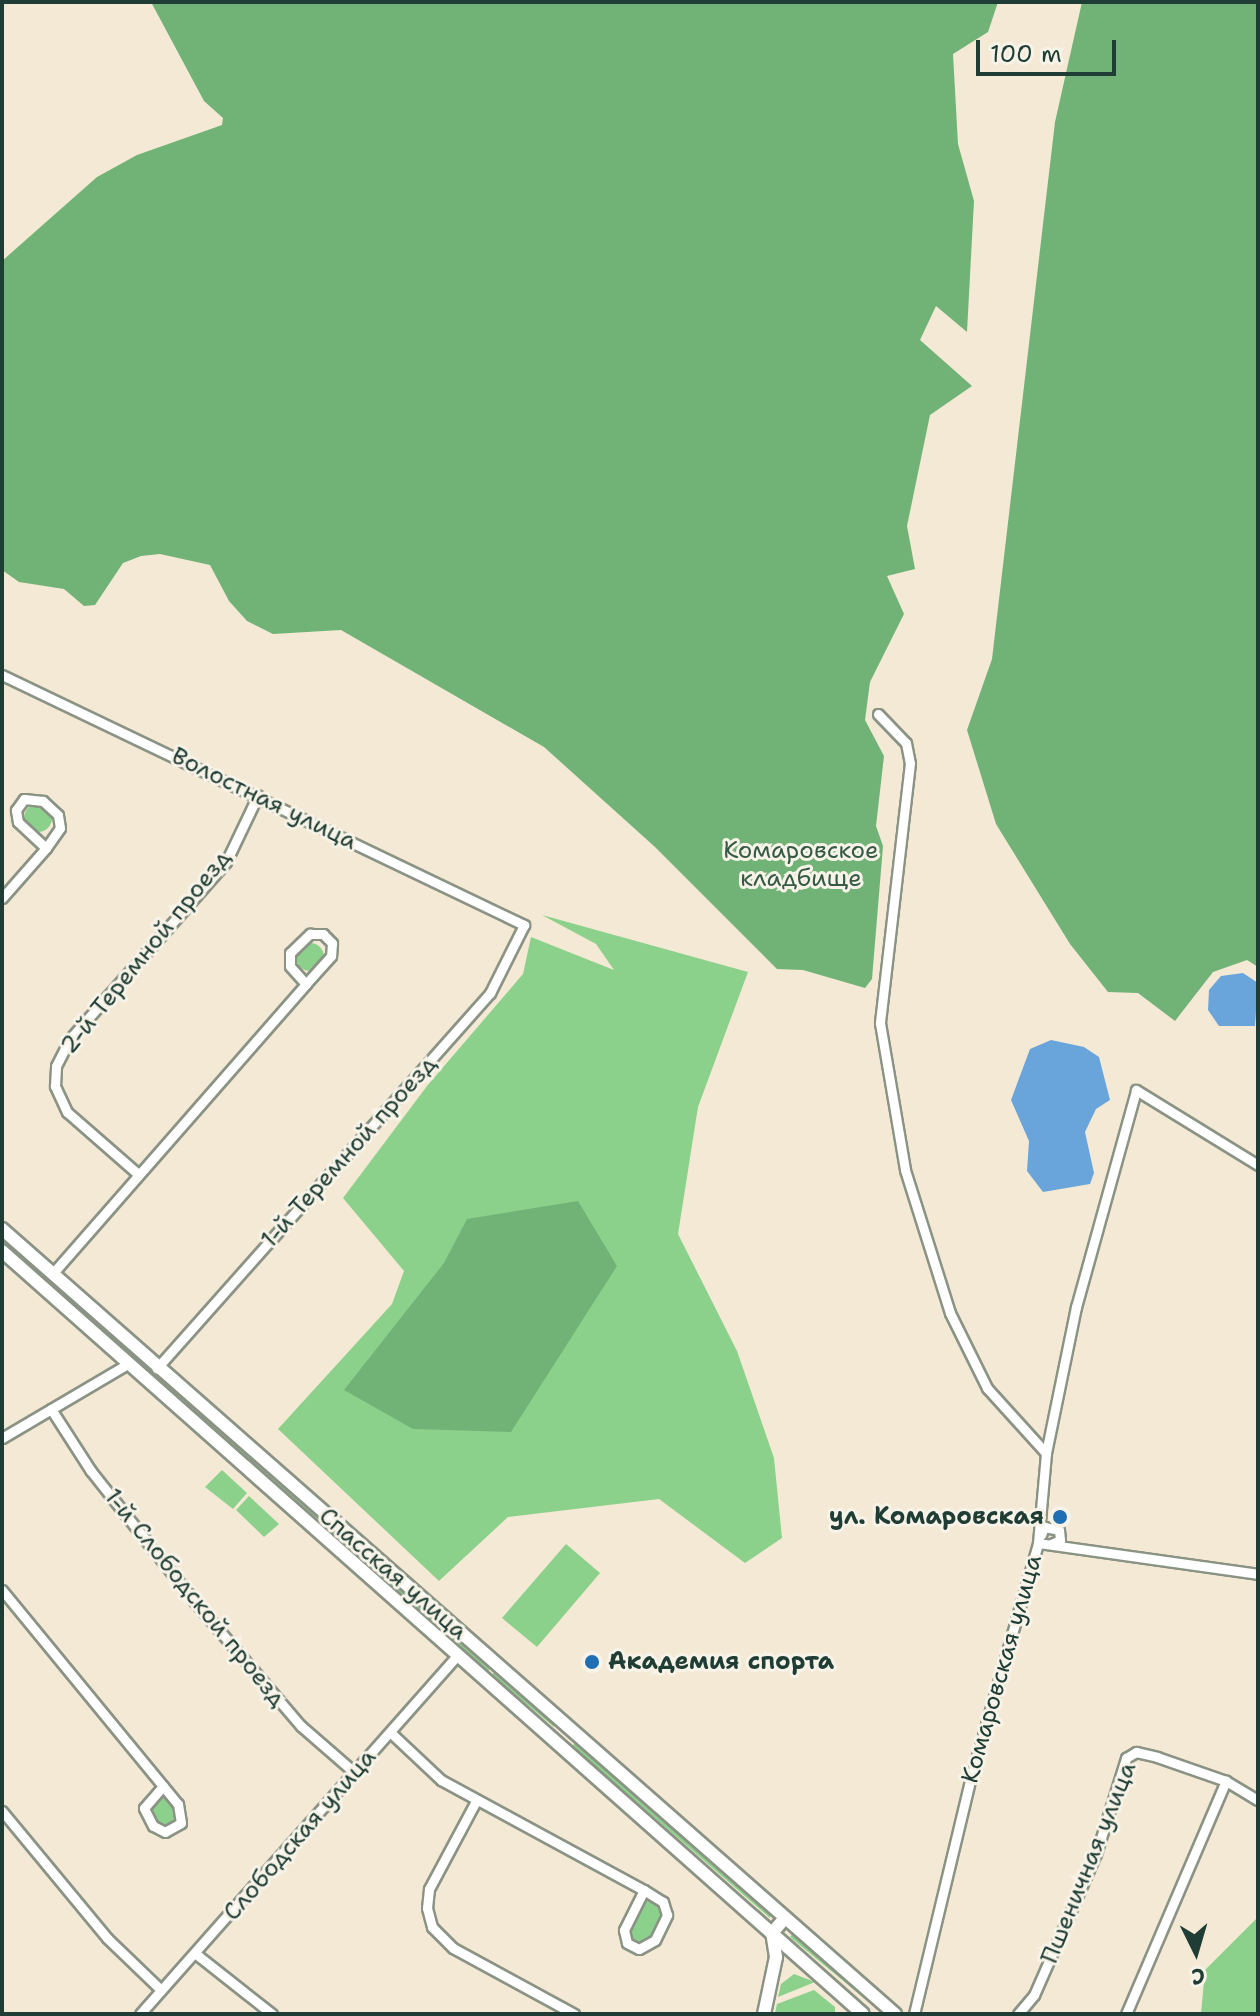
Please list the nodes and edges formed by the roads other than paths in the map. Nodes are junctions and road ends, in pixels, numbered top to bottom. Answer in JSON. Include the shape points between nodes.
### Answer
{"nodes":[{"id":1,"x":2,"y":675,"type":"edge"},
{"id":2,"x":878,"y":714,"type":"dead end"},
{"id":3,"x":258,"y":795,"type":"junction"},
{"id":4,"x":46,"y":848,"type":"junction"},
{"id":5,"x":2,"y":898,"type":"edge"},
{"id":6,"x":524,"y":925,"type":"joint"},
{"id":7,"x":306,"y":984,"type":"junction"},
{"id":8,"x":1258,"y":1165,"type":"edge"},
{"id":9,"x":138,"y":1174,"type":"junction"},
{"id":10,"x":2,"y":1229,"type":"edge"},
{"id":11,"x":2,"y":1251,"type":"edge"},
{"id":12,"x":53,"y":1273,"type":"junction"},
{"id":13,"x":126,"y":1365,"type":"junction"},
{"id":14,"x":157,"y":1368,"type":"junction"},
{"id":15,"x":51,"y":1409,"type":"junction"},
{"id":16,"x":2,"y":1438,"type":"edge"},
{"id":17,"x":1046,"y":1453,"type":"junction"},
{"id":18,"x":1039,"y":1541,"type":"junction"},
{"id":19,"x":1051,"y":1544,"type":"junction"},
{"id":20,"x":1258,"y":1574,"type":"edge"},
{"id":21,"x":2,"y":1590,"type":"edge"},
{"id":22,"x":458,"y":1655,"type":"junction"},
{"id":23,"x":566,"y":1726,"type":"junction"},
{"id":24,"x":391,"y":1733,"type":"junction"},
{"id":25,"x":553,"y":1739,"type":"junction"},
{"id":26,"x":355,"y":1773,"type":"junction"},
{"id":27,"x":1226,"y":1781,"type":"junction"},
{"id":28,"x":163,"y":1786,"type":"junction"},
{"id":29,"x":1258,"y":1800,"type":"edge"},
{"id":30,"x":476,"y":1801,"type":"junction"},
{"id":31,"x":2,"y":1811,"type":"edge"},
{"id":32,"x":644,"y":1890,"type":"junction"},
{"id":33,"x":785,"y":1918,"type":"junction"},
{"id":34,"x":772,"y":1933,"type":"junction"},
{"id":35,"x":196,"y":1954,"type":"junction"},
{"id":36,"x":161,"y":1990,"type":"junction"},
{"id":37,"x":872,"y":1994,"type":"junction"},
{"id":38,"x":140,"y":2014,"type":"edge"},
{"id":39,"x":272,"y":2014,"type":"edge"},
{"id":40,"x":574,"y":2014,"type":"edge"},
{"id":41,"x":764,"y":2014,"type":"edge"},
{"id":42,"x":865,"y":2014,"type":"edge"},
{"id":43,"x":895,"y":2014,"type":"edge"},
{"id":44,"x":914,"y":2014,"type":"edge"},
{"id":45,"x":1018,"y":2014,"type":"edge"},
{"id":46,"x":1126,"y":2014,"type":"edge"}],
"edges":[{"from":1,"to":3,"type":"street","name":"Волостная улица"},
{"from":2,"to":17,"type":"street","via":[[906,743],[910,763],[880,1023],[905,1170],[950,1313],[987,1388]]},
{"from":3,"to":6,"type":"street","name":"Волостная улица"},
{"from":3,"to":9,"type":"street","name":"2-й Теремной проезд","via":[[226,862],[69,1040],[56,1066],[55,1086],[67,1112]]},
{"from":4,"to":4,"type":"street","via":[[60,828],[58,815],[37,798],[24,799],[16,810],[18,822]]},
{"from":4,"to":5,"type":"street"},
{"from":6,"to":14,"type":"street","name":"1-й Теремной проезд","via":[[490,993]]},
{"from":7,"to":7,"type":"street","via":[[290,966],[290,953],[310,934],[323,934],[332,943],[331,956]]},
{"from":7,"to":9,"type":"street"},
{"from":8,"to":17,"type":"street","name":"Комаровская улица","via":[[1136,1090],[1076,1307]]},
{"from":9,"to":12,"type":"street"},
{"from":10,"to":12,"type":"street","name":"Спасская улица"},
{"from":11,"to":13,"type":"street","name":"Спасская улица"},
{"from":12,"to":14,"type":"street","name":"Спасская улица"},
{"from":13,"to":15,"type":"street"},
{"from":13,"to":22,"type":"street","name":"Спасская улица"},
{"from":14,"to":23,"type":"street","name":"Спасская улица"},
{"from":15,"to":16,"type":"street"},
{"from":15,"to":26,"type":"street","name":"1-й Слободской проезд","via":[[91,1471],[195,1602],[301,1726]]},
{"from":17,"to":18,"type":"street","name":"Комаровская улица"},
{"from":18,"to":19,"type":"street"},
{"from":18,"to":19,"type":"street","via":[[1044,1527],[1059,1530],[1060,1540]]},
{"from":18,"to":44,"type":"street","name":"Комаровская улица","via":[[971,1777]]},
{"from":19,"to":20,"type":"street"},
{"from":21,"to":28,"type":"street"},
{"from":22,"to":24,"type":"street","name":"Слободская улица"},
{"from":22,"to":25,"type":"street","name":"Спасская улица"},
{"from":23,"to":25,"type":"street"},
{"from":23,"to":33,"type":"street","name":"Спасская улица"},
{"from":24,"to":26,"type":"street","name":"Слободская улица"},
{"from":24,"to":30,"type":"street","via":[[441,1780]]},
{"from":25,"to":34,"type":"street","name":"Спасская улица"},
{"from":26,"to":35,"type":"street","name":"Слободская улица"},
{"from":27,"to":29,"type":"street","name":"Пшеничная улица"},
{"from":27,"to":45,"type":"street","name":"Пшеничная улица","via":[[1136,1752],[1126,1758],[1105,1833],[1034,1995]]},
{"from":27,"to":46,"type":"street"},
{"from":28,"to":28,"type":"street","via":[[144,1808],[148,1820],[165,1832],[177,1828],[182,1816]]},
{"from":30,"to":32,"type":"street"},
{"from":30,"to":40,"type":"street","via":[[429,1889],[432,1927],[453,1948]]},
{"from":31,"to":36,"type":"street","via":[[107,1938]]},
{"from":32,"to":32,"type":"street","via":[[624,1930],[627,1943],[639,1949],[655,1940],[667,1915],[663,1902]]},
{"from":33,"to":34,"type":"street"},
{"from":33,"to":37,"type":"street","name":"Спасская улица"},
{"from":34,"to":41,"type":"street","via":[[776,1957]]},
{"from":34,"to":42,"type":"street","name":"Спасская улица"},
{"from":35,"to":36,"type":"street","name":"Слободская улица"},
{"from":35,"to":39,"type":"street"},
{"from":36,"to":38,"type":"street","name":"Слободская улица"},
{"from":37,"to":42,"type":"street"},
{"from":37,"to":43,"type":"street","name":"Спасская улица"}]}
